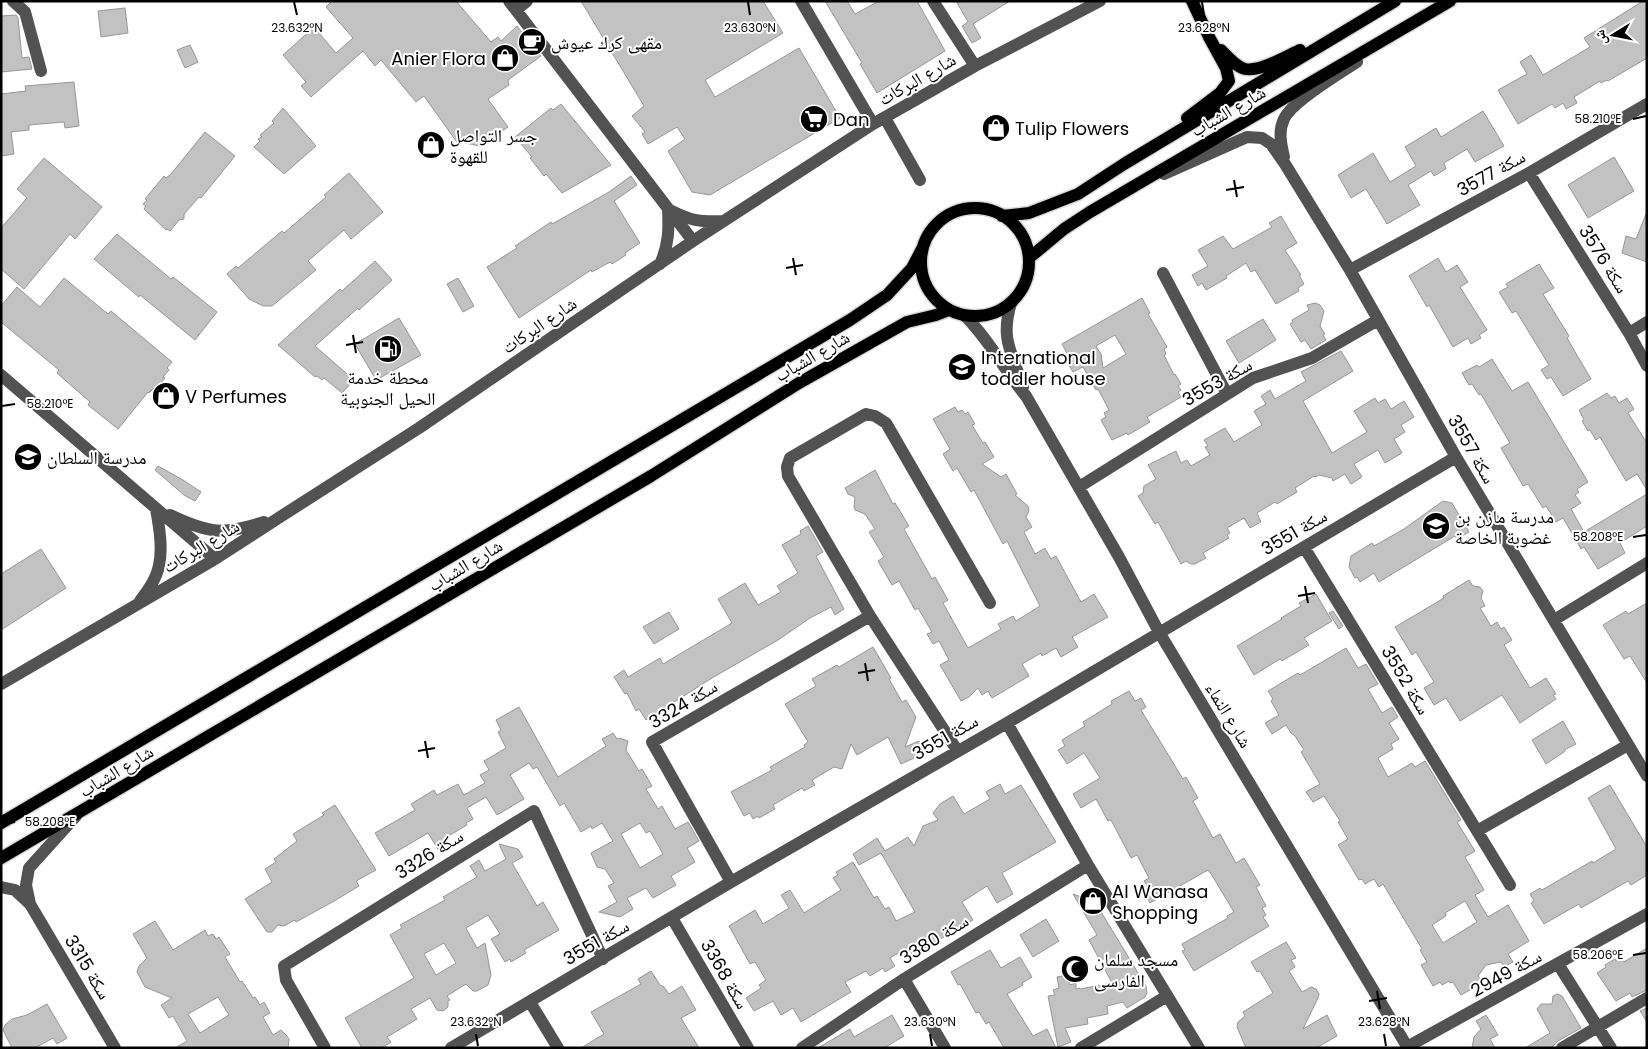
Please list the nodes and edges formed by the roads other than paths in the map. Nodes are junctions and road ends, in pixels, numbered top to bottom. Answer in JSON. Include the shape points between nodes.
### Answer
{"nodes":[{"id":1,"x":13,"y":1,"type":"edge"},
{"id":2,"x":527,"y":1,"type":"edge"},
{"id":3,"x":801,"y":1,"type":"edge"},
{"id":4,"x":934,"y":1,"type":"edge"},
{"id":5,"x":1100,"y":1,"type":"edge"},
{"id":6,"x":1192,"y":1,"type":"edge"},
{"id":7,"x":1395,"y":1,"type":"edge"},
{"id":8,"x":1450,"y":1,"type":"edge"},
{"id":9,"x":512,"y":6,"type":"edge"},
{"id":10,"x":1368,"y":18,"type":"junction"},
{"id":11,"x":1409,"y":26,"type":"junction"},
{"id":12,"x":1208,"y":37,"type":"junction"},
{"id":13,"x":975,"y":66,"type":"junction"},
{"id":14,"x":41,"y":71,"type":"dead end"},
{"id":15,"x":1647,"y":104,"type":"edge"},
{"id":16,"x":885,"y":118,"type":"junction"},
{"id":17,"x":874,"y":124,"type":"junction"},
{"id":18,"x":1124,"y":164,"type":"junction"},
{"id":19,"x":1285,"y":164,"type":"junction"},
{"id":20,"x":1529,"y":173,"type":"junction"},
{"id":21,"x":920,"y":180,"type":"dead end"},
{"id":22,"x":1123,"y":193,"type":"junction"},
{"id":23,"x":668,"y":209,"type":"junction"},
{"id":24,"x":1002,"y":216,"type":"junction"},
{"id":25,"x":723,"y":221,"type":"junction"},
{"id":26,"x":693,"y":241,"type":"junction"},
{"id":27,"x":923,"y":247,"type":"junction"},
{"id":28,"x":1028,"y":258,"type":"junction"},
{"id":29,"x":660,"y":264,"type":"junction"},
{"id":30,"x":1350,"y":270,"type":"junction"},
{"id":31,"x":1163,"y":273,"type":"dead end"},
{"id":32,"x":1011,"y":302,"type":"junction"},
{"id":33,"x":949,"y":310,"type":"junction"},
{"id":34,"x":964,"y":315,"type":"junction"},
{"id":35,"x":1378,"y":320,"type":"junction"},
{"id":36,"x":1647,"y":322,"type":"edge"},
{"id":37,"x":1629,"y":333,"type":"junction"},
{"id":38,"x":1647,"y":366,"type":"edge"},
{"id":39,"x":1,"y":376,"type":"edge"},
{"id":40,"x":1227,"y":394,"type":"junction"},
{"id":41,"x":1026,"y":396,"type":"junction"},
{"id":42,"x":1456,"y":457,"type":"junction"},
{"id":43,"x":1079,"y":487,"type":"junction"},
{"id":44,"x":156,"y":509,"type":"junction"},
{"id":45,"x":280,"y":517,"type":"junction"},
{"id":46,"x":1304,"y":547,"type":"junction"},
{"id":47,"x":215,"y":559,"type":"junction"},
{"id":48,"x":1647,"y":563,"type":"edge"},
{"id":49,"x":990,"y":603,"type":"dead end"},
{"id":50,"x":138,"y":604,"type":"junction"},
{"id":51,"x":870,"y":616,"type":"junction"},
{"id":52,"x":1554,"y":620,"type":"junction"},
{"id":53,"x":1159,"y":632,"type":"junction"},
{"id":54,"x":1,"y":684,"type":"edge"},
{"id":55,"x":1007,"y":722,"type":"junction"},
{"id":56,"x":1628,"y":745,"type":"junction"},
{"id":57,"x":957,"y":750,"type":"junction"},
{"id":58,"x":1647,"y":776,"type":"edge"},
{"id":59,"x":78,"y":813,"type":"junction"},
{"id":60,"x":14,"y":815,"type":"junction"},
{"id":61,"x":1,"y":816,"type":"edge"},
{"id":62,"x":1,"y":823,"type":"edge"},
{"id":63,"x":1477,"y":832,"type":"junction"},
{"id":64,"x":1,"y":858,"type":"edge"},
{"id":65,"x":1088,"y":865,"type":"junction"},
{"id":66,"x":731,"y":882,"type":"junction"},
{"id":67,"x":1510,"y":886,"type":"dead end"},
{"id":68,"x":1,"y":887,"type":"edge"},
{"id":69,"x":30,"y":904,"type":"junction"},
{"id":70,"x":1647,"y":914,"type":"edge"},
{"id":71,"x":672,"y":918,"type":"junction"},
{"id":72,"x":603,"y":959,"type":"junction"},
{"id":73,"x":1558,"y":964,"type":"junction"},
{"id":74,"x":904,"y":979,"type":"junction"},
{"id":75,"x":1168,"y":996,"type":"junction"},
{"id":76,"x":1647,"y":998,"type":"edge"},
{"id":77,"x":530,"y":1002,"type":"junction"},
{"id":78,"x":1598,"y":1027,"type":"junction"},
{"id":79,"x":1408,"y":1047,"type":"edge"},
{"id":80,"x":115,"y":1048,"type":"edge"},
{"id":81,"x":325,"y":1048,"type":"edge"},
{"id":82,"x":451,"y":1048,"type":"edge"},
{"id":83,"x":558,"y":1048,"type":"edge"},
{"id":84,"x":748,"y":1048,"type":"edge"},
{"id":85,"x":802,"y":1048,"type":"edge"},
{"id":86,"x":945,"y":1048,"type":"edge"},
{"id":87,"x":1081,"y":1048,"type":"edge"},
{"id":88,"x":1199,"y":1048,"type":"edge"},
{"id":89,"x":1562,"y":1048,"type":"edge"},
{"id":90,"x":1611,"y":1048,"type":"edge"}],
"edges":[{"from":1,"to":14,"type":"street","via":[[25,12]]},
{"from":2,"to":9,"type":"street"},
{"from":3,"to":17,"type":"street"},
{"from":4,"to":13,"type":"street"},
{"from":5,"to":13,"type":"street","name":"شارع البركات"},
{"from":6,"to":12,"type":"main road"},
{"from":7,"to":10,"type":"main road","name":"شارع الشباب"},
{"from":8,"to":11,"type":"main road","name":"شارع الشباب"},
{"from":9,"to":23,"type":"street"},
{"from":10,"to":12,"type":"main road","via":[[1254,69],[1244,69],[1233,63]]},
{"from":10,"to":18,"type":"main road","name":"شارع الشباب"},
{"from":11,"to":19,"type":"street","via":[[1302,99],[1284,117],[1280,142]]},
{"from":11,"to":22,"type":"main road","name":"شارع الشباب"},
{"from":12,"to":18,"type":"main road","via":[[1226,68],[1229,81],[1220,93]]},
{"from":13,"to":16,"type":"street","name":"شارع البركات"},
{"from":15,"to":20,"type":"street","name":"سكة 3577"},
{"from":16,"to":17,"type":"street","name":"شارع البركات"},
{"from":16,"to":21,"type":"street"},
{"from":17,"to":25,"type":"street","name":"شارع البركات"},
{"from":18,"to":24,"type":"main road","name":"شارع الشباب","via":[[1061,202],[1030,214]]},
{"from":19,"to":22,"type":"street","name":"سكة 3557","via":[[1271,144],[1262,138],[1247,137]]},
{"from":19,"to":30,"type":"street","name":"سكة 3557"},
{"from":20,"to":30,"type":"street","name":"سكة 3577"},
{"from":20,"to":37,"type":"street","name":"سكة 3576"},
{"from":22,"to":28,"type":"main road","name":"شارع الشباب","via":[[1064,229]]},
{"from":23,"to":25,"type":"street","via":[[699,222]]},
{"from":23,"to":26,"type":"street"},
{"from":23,"to":29,"type":"street","via":[[669,233]]},
{"from":24,"to":27,"type":"main road","via":[[980,208],[958,210],[936,225]]},
{"from":24,"to":28,"type":"main road","via":[[1016,227]]},
{"from":25,"to":26,"type":"street","name":"شارع البركات"},
{"from":26,"to":29,"type":"street","name":"شارع البركات"},
{"from":27,"to":33,"type":"main road","via":[[921,261],[928,290]]},
{"from":27,"to":60,"type":"main road","name":"شارع الشباب","via":[[912,268],[887,295],[850,320]]},
{"from":28,"to":32,"type":"main road","via":[[1025,282]]},
{"from":29,"to":45,"type":"street","name":"شارع البركات","via":[[419,428]]},
{"from":30,"to":35,"type":"street","name":"سكة 3557"},
{"from":31,"to":40,"type":"street"},
{"from":32,"to":34,"type":"main road","via":[[989,314]]},
{"from":32,"to":41,"type":"street","name":"شارع النماء","via":[[1006,332],[1008,348]]},
{"from":33,"to":34,"type":"main road"},
{"from":33,"to":59,"type":"main road","name":"شارع الشباب","via":[[907,322],[798,383],[651,476]]},
{"from":34,"to":41,"type":"street","name":"شارع النماء","via":[[986,338]]},
{"from":35,"to":40,"type":"street","name":"سكة 3553","via":[[1312,358],[1253,378]]},
{"from":35,"to":42,"type":"street","name":"سكة 3557"},
{"from":36,"to":37,"type":"street"},
{"from":37,"to":38,"type":"street","name":"سكة 3576"},
{"from":39,"to":44,"type":"street"},
{"from":40,"to":43,"type":"street","name":"سكة 3553"},
{"from":41,"to":43,"type":"street","name":"شارع النماء"},
{"from":42,"to":46,"type":"street","name":"سكة 3551"},
{"from":42,"to":52,"type":"street","name":"سكة 3557"},
{"from":43,"to":53,"type":"street","name":"شارع النماء"},
{"from":44,"to":45,"type":"street","via":[[207,530],[221,532]]},
{"from":44,"to":47,"type":"street"},
{"from":44,"to":50,"type":"street","via":[[159,565]]},
{"from":45,"to":47,"type":"street","name":"شارع البركات"},
{"from":46,"to":53,"type":"street","name":"سكة 3551"},
{"from":46,"to":63,"type":"street","name":"سكة 3552"},
{"from":47,"to":50,"type":"street","name":"شارع البركات"},
{"from":48,"to":52,"type":"street"},
{"from":49,"to":51,"type":"street","via":[[886,423],[866,414],[790,458],[788,476]]},
{"from":50,"to":54,"type":"street","name":"شارع البركات"},
{"from":51,"to":57,"type":"street"},
{"from":51,"to":66,"type":"street","name":"سكة 3324","via":[[652,742]]},
{"from":52,"to":56,"type":"street","name":"سكة 3557"},
{"from":53,"to":55,"type":"street","name":"سكة 3551"},
{"from":53,"to":79,"type":"street","name":"شارع النماء"},
{"from":55,"to":57,"type":"street","name":"سكة 3551"},
{"from":55,"to":65,"type":"street"},
{"from":56,"to":58,"type":"street","name":"سكة 3557"},
{"from":56,"to":63,"type":"street"},
{"from":57,"to":66,"type":"street","name":"سكة 3551"},
{"from":59,"to":64,"type":"main road","name":"شارع الشباب"},
{"from":59,"to":69,"type":"street","via":[[29,868],[26,885]]},
{"from":60,"to":61,"type":"main road"},
{"from":60,"to":62,"type":"main road","name":"شارع الشباب"},
{"from":63,"to":67,"type":"street","name":"سكة 3552"},
{"from":65,"to":74,"type":"street","name":"سكة 3380"},
{"from":65,"to":75,"type":"street"},
{"from":66,"to":71,"type":"street","name":"سكة 3551"},
{"from":68,"to":69,"type":"street","via":[[15,890]]},
{"from":69,"to":80,"type":"street","name":"سكة 3315"},
{"from":70,"to":73,"type":"street","name":"سكة 2949"},
{"from":71,"to":72,"type":"street","name":"سكة 3551"},
{"from":71,"to":84,"type":"street","name":"سكة 3368"},
{"from":72,"to":77,"type":"street","name":"سكة 3551"},
{"from":72,"to":81,"type":"street","name":"سكة 3326","via":[[534,811],[284,966],[286,980]]},
{"from":73,"to":78,"type":"street"},
{"from":73,"to":79,"type":"street","name":"سكة 2949"},
{"from":74,"to":85,"type":"street","name":"سكة 3380"},
{"from":74,"to":86,"type":"street"},
{"from":75,"to":87,"type":"street"},
{"from":75,"to":88,"type":"street"},
{"from":76,"to":78,"type":"street"},
{"from":77,"to":82,"type":"street","name":"سكة 3551"},
{"from":77,"to":83,"type":"street"},
{"from":78,"to":89,"type":"street"},
{"from":78,"to":90,"type":"street"}]}
